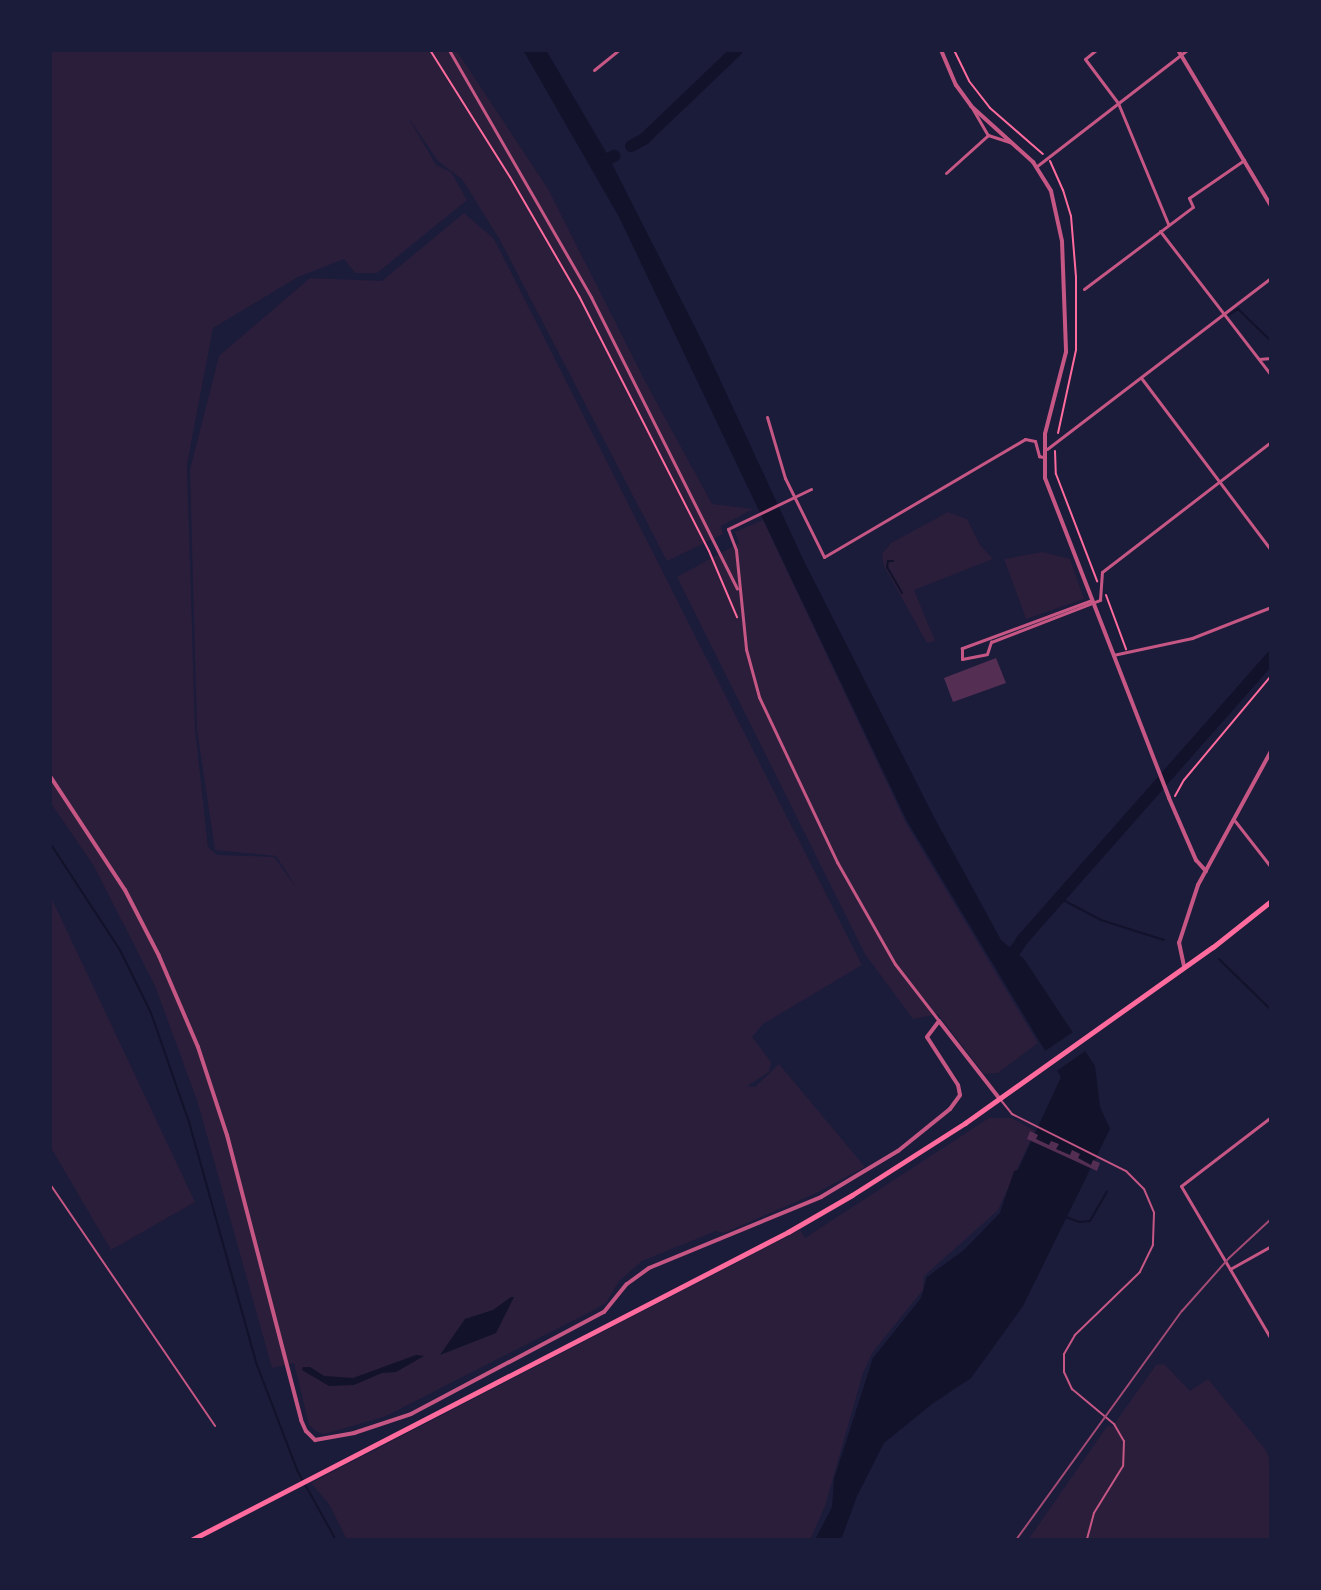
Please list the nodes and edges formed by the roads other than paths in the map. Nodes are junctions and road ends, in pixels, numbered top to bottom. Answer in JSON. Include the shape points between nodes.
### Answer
{"nodes":[{"id":1,"x":449,"y":50,"type":"edge"},
{"id":2,"x":619,"y":50,"type":"edge"},
{"id":3,"x":941,"y":50,"type":"edge"},
{"id":4,"x":1096,"y":50,"type":"edge"},
{"id":5,"x":1187,"y":50,"type":"edge"},
{"id":6,"x":1179,"y":53,"type":"edge"},
{"id":7,"x":594,"y":70,"type":"dead end"},
{"id":8,"x":1118,"y":103,"type":"junction"},
{"id":9,"x":971,"y":106,"type":"junction"},
{"id":10,"x":988,"y":135,"type":"junction"},
{"id":11,"x":1012,"y":143,"type":"junction"},
{"id":12,"x":1244,"y":160,"type":"junction"},
{"id":13,"x":1037,"y":166,"type":"junction"},
{"id":14,"x":946,"y":173,"type":"dead end"},
{"id":15,"x":1271,"y":206,"type":"edge"},
{"id":16,"x":1168,"y":225,"type":"junction"},
{"id":17,"x":1160,"y":231,"type":"junction"},
{"id":18,"x":1271,"y":278,"type":"edge"},
{"id":19,"x":1084,"y":289,"type":"dead end"},
{"id":20,"x":1225,"y":316,"type":"junction"},
{"id":21,"x":1271,"y":358,"type":"edge"},
{"id":22,"x":1259,"y":359,"type":"junction"},
{"id":23,"x":1271,"y":375,"type":"edge"},
{"id":24,"x":1142,"y":379,"type":"junction"},
{"id":25,"x":767,"y":417,"type":"dead end"},
{"id":26,"x":1271,"y":442,"type":"edge"},
{"id":27,"x":1043,"y":454,"type":"junction"},
{"id":28,"x":1220,"y":482,"type":"junction"},
{"id":29,"x":809,"y":490,"type":"dead end"},
{"id":30,"x":793,"y":497,"type":"junction"},
{"id":31,"x":1271,"y":550,"type":"edge"},
{"id":32,"x":738,"y":592,"type":"junction"},
{"id":33,"x":1093,"y":602,"type":"junction"},
{"id":34,"x":1271,"y":607,"type":"edge"},
{"id":35,"x":1113,"y":655,"type":"junction"},
{"id":36,"x":1271,"y":751,"type":"edge"},
{"id":37,"x":50,"y":776,"type":"edge"},
{"id":38,"x":1235,"y":821,"type":"junction"},
{"id":39,"x":1271,"y":867,"type":"edge"},
{"id":40,"x":1206,"y":871,"type":"junction"},
{"id":41,"x":1271,"y":901,"type":"edge"},
{"id":42,"x":1184,"y":966,"type":"junction"},
{"id":43,"x":939,"y":1021,"type":"junction"},
{"id":44,"x":999,"y":1098,"type":"junction"},
{"id":45,"x":1271,"y":1117,"type":"edge"},
{"id":46,"x":50,"y":1184,"type":"edge"},
{"id":47,"x":1271,"y":1246,"type":"edge"},
{"id":48,"x":1230,"y":1269,"type":"junction"},
{"id":49,"x":1271,"y":1339,"type":"edge"},
{"id":50,"x":215,"y":1426,"type":"dead end"},
{"id":51,"x":191,"y":1540,"type":"edge"},
{"id":52,"x":1087,"y":1540,"type":"edge"}],
"edges":[{"from":1,"to":32,"type":"street","via":[[591,297]]},
{"from":2,"to":7,"type":"street"},
{"from":3,"to":9,"type":"street"},
{"from":4,"to":8,"type":"street","via":[[1085,59]]},
{"from":5,"to":6,"type":"street"},
{"from":6,"to":8,"type":"street"},
{"from":6,"to":12,"type":"street"},
{"from":8,"to":13,"type":"street"},
{"from":8,"to":16,"type":"street"},
{"from":9,"to":10,"type":"street"},
{"from":9,"to":11,"type":"street"},
{"from":10,"to":11,"type":"street"},
{"from":10,"to":14,"type":"street"},
{"from":11,"to":13,"type":"street"},
{"from":12,"to":15,"type":"street"},
{"from":12,"to":16,"type":"street","via":[[1189,198],[1193,207]]},
{"from":13,"to":27,"type":"street","via":[[1051,191],[1062,241],[1066,352]]},
{"from":16,"to":17,"type":"street"},
{"from":17,"to":19,"type":"street"},
{"from":17,"to":20,"type":"street"},
{"from":18,"to":20,"type":"street"},
{"from":20,"to":22,"type":"street"},
{"from":20,"to":24,"type":"street"},
{"from":21,"to":22,"type":"street"},
{"from":22,"to":23,"type":"street"},
{"from":24,"to":27,"type":"street"},
{"from":24,"to":28,"type":"street"},
{"from":25,"to":30,"type":"street"},
{"from":26,"to":28,"type":"street"},
{"from":27,"to":30,"type":"street","via":[[1039,456],[1035,441],[1025,439],[824,557]]},
{"from":27,"to":33,"type":"street","via":[[1045,478]]},
{"from":28,"to":31,"type":"street"},
{"from":28,"to":33,"type":"street","via":[[1102,572],[1100,600]]},
{"from":29,"to":30,"type":"street"},
{"from":30,"to":32,"type":"street","via":[[728,529],[736,550]]},
{"from":32,"to":43,"type":"street","via":[[759,697],[805,796],[888,953]]},
{"from":33,"to":33,"type":"street","via":[[991,642],[987,654],[967,661],[960,655],[962,648]]},
{"from":33,"to":35,"type":"street"},
{"from":34,"to":35,"type":"street","via":[[1192,638]]},
{"from":35,"to":40,"type":"street","via":[[1199,866]]},
{"from":36,"to":38,"type":"street"},
{"from":37,"to":43,"type":"street","via":[[125,890],[198,1047],[301,1420],[308,1435],[319,1441],[411,1414],[604,1312],[649,1268],[821,1197],[898,1151],[960,1095],[927,1037]]},
{"from":38,"to":39,"type":"street"},
{"from":38,"to":40,"type":"street"},
{"from":40,"to":42,"type":"street","via":[[1179,943]]},
{"from":41,"to":42,"type":"main road"},
{"from":42,"to":44,"type":"main road"},
{"from":43,"to":44,"type":"street"},
{"from":44,"to":51,"type":"main road","via":[[852,1195]]},
{"from":44,"to":52,"type":"lane","via":[[1012,1114],[1131,1175],[1153,1207],[1156,1233],[1140,1272],[1075,1335],[1064,1354],[1064,1372],[1072,1389],[1114,1424],[1124,1441],[1123,1466],[1094,1513]]},
{"from":45,"to":48,"type":"street","via":[[1181,1186]]},
{"from":46,"to":50,"type":"lane"},
{"from":47,"to":48,"type":"street"},
{"from":48,"to":49,"type":"street"}]}
